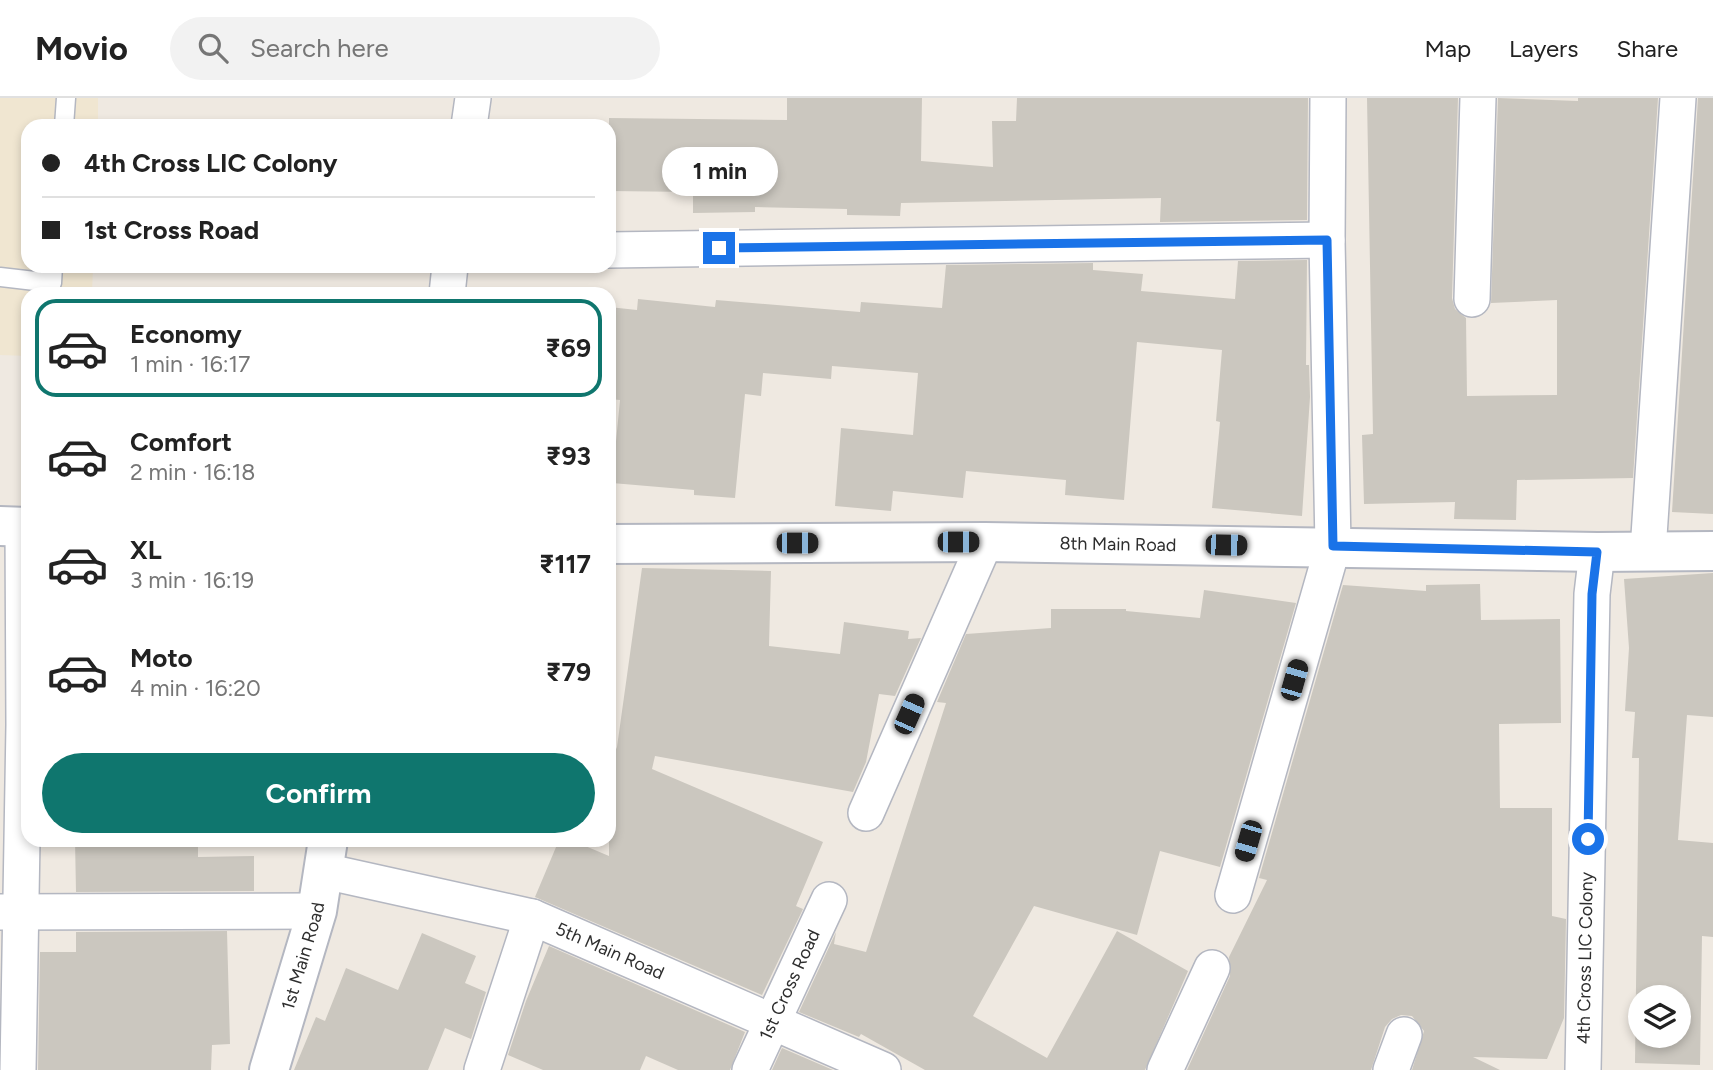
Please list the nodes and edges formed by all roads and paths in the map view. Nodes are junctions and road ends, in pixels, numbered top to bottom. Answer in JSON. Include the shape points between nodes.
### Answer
{"nodes":[{"id":1,"x":66,"y":98,"type":"edge"},
{"id":2,"x":473,"y":98,"type":"edge"},
{"id":3,"x":1328,"y":98,"type":"edge"},
{"id":4,"x":1478,"y":98,"type":"edge"},
{"id":5,"x":1678,"y":98,"type":"edge"},
{"id":6,"x":64,"y":119,"type":"edge"},
{"id":7,"x":470,"y":119,"type":"edge"},
{"id":8,"x":1327,"y":240,"type":"junction"},
{"id":9,"x":616,"y":250,"type":"edge"},
{"id":10,"x":53,"y":273,"type":"edge"},
{"id":11,"x":0,"y":277,"type":"edge"},
{"id":12,"x":1472,"y":299,"type":"dead end"},
{"id":13,"x":17,"y":527,"type":"edge"},
{"id":14,"x":985,"y":542,"type":"junction"},
{"id":15,"x":616,"y":544,"type":"edge"},
{"id":16,"x":1333,"y":546,"type":"junction"},
{"id":17,"x":1648,"y":551,"type":"junction"},
{"id":18,"x":1713,"y":551,"type":"edge"},
{"id":19,"x":1597,"y":552,"type":"junction"},
{"id":20,"x":17,"y":725,"type":"edge"},
{"id":21,"x":866,"y":813,"type":"dead end"},
{"id":22,"x":326,"y":855,"type":"edge"},
{"id":23,"x":1233,"y":895,"type":"dead end"},
{"id":24,"x":829,"y":900,"type":"dead end"},
{"id":25,"x":317,"y":911,"type":"junction"},
{"id":26,"x":10,"y":912,"type":"edge"},
{"id":27,"x":532,"y":917,"type":"junction"},
{"id":28,"x":1212,"y":968,"type":"dead end"},
{"id":29,"x":772,"y":1023,"type":"junction"},
{"id":30,"x":1404,"y":1035,"type":"dead end"},
{"id":31,"x":18,"y":1070,"type":"edge"},
{"id":32,"x":269,"y":1070,"type":"edge"},
{"id":33,"x":482,"y":1070,"type":"edge"},
{"id":34,"x":750,"y":1070,"type":"edge"},
{"id":35,"x":883,"y":1070,"type":"edge"},
{"id":36,"x":1165,"y":1070,"type":"edge"},
{"id":37,"x":1391,"y":1070,"type":"edge"},
{"id":38,"x":1583,"y":1070,"type":"edge"}],
"edges":[{"from":1,"to":6,"type":"lane"},
{"from":2,"to":7,"type":"street"},
{"from":3,"to":8,"type":"street"},
{"from":4,"to":12,"type":"street"},
{"from":5,"to":17,"type":"street"},
{"from":8,"to":9,"type":"street"},
{"from":8,"to":16,"type":"street"},
{"from":10,"to":11,"type":"lane","via":[[52,283]]},
{"from":13,"to":20,"type":"street"},
{"from":14,"to":15,"type":"street","name":"8th Main Road"},
{"from":14,"to":16,"type":"street","name":"8th Main Road"},
{"from":14,"to":21,"type":"street"},
{"from":16,"to":19,"type":"street","name":"8th Main Road"},
{"from":16,"to":23,"type":"street"},
{"from":17,"to":18,"type":"street","name":"8th Main Road"},
{"from":17,"to":19,"type":"street","name":"8th Main Road"},
{"from":19,"to":38,"type":"street","name":"4th Cross LIC Colony","via":[[1592,594]]},
{"from":20,"to":26,"type":"street"},
{"from":22,"to":25,"type":"street","name":"1st Main Road"},
{"from":22,"to":27,"type":"street","name":"5th Main Road"},
{"from":24,"to":29,"type":"street","name":"1st Cross Road"},
{"from":25,"to":26,"type":"street"},
{"from":25,"to":32,"type":"street","name":"1st Main Road"},
{"from":26,"to":31,"type":"street"},
{"from":27,"to":29,"type":"street","name":"5th Main Road"},
{"from":27,"to":33,"type":"street"},
{"from":28,"to":36,"type":"street"},
{"from":29,"to":34,"type":"street","name":"1st Cross Road"},
{"from":29,"to":35,"type":"street","name":"5th Main Road"},
{"from":30,"to":37,"type":"street"}]}
